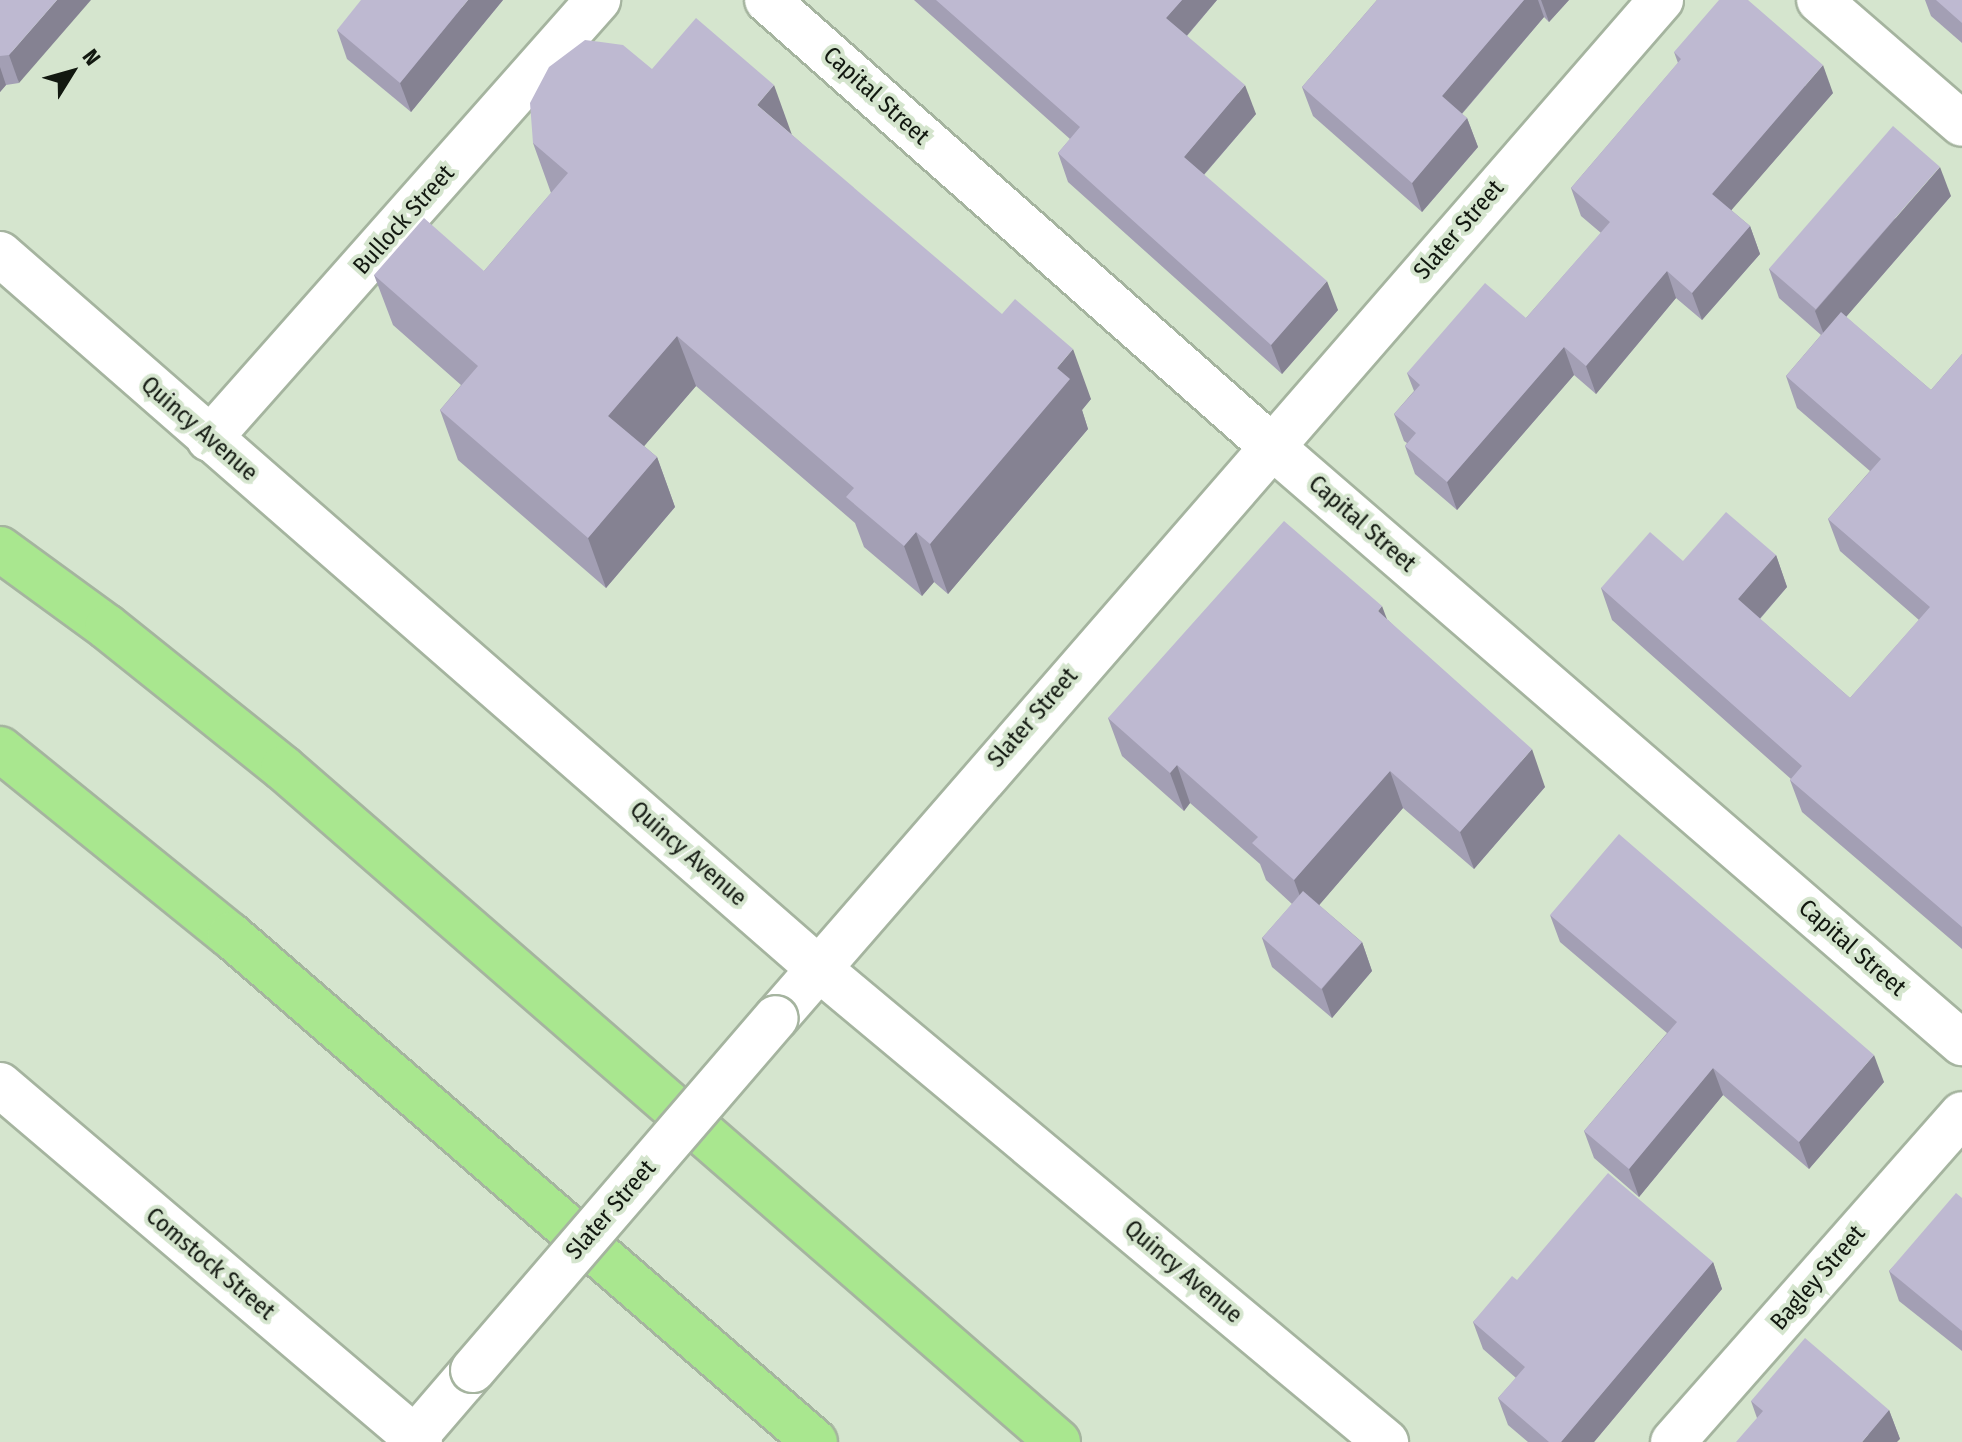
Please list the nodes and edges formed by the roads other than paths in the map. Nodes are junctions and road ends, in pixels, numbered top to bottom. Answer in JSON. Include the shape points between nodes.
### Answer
{"nodes":[{"id":1,"x":598,"y":0,"type":"edge"},
{"id":2,"x":767,"y":0,"type":"edge"},
{"id":3,"x":1661,"y":0,"type":"edge"},
{"id":4,"x":1819,"y":0,"type":"edge"},
{"id":5,"x":1962,"y":124,"type":"edge"},
{"id":6,"x":0,"y":254,"type":"edge"},
{"id":7,"x":209,"y":439,"type":"junction"},
{"id":8,"x":1270,"y":445,"type":"junction"},
{"id":9,"x":0,"y":549,"type":"edge"},
{"id":10,"x":0,"y":749,"type":"edge"},
{"id":11,"x":818,"y":968,"type":"junction"},
{"id":12,"x":1962,"y":1043,"type":"edge"},
{"id":13,"x":0,"y":1085,"type":"edge"},
{"id":14,"x":1962,"y":1114,"type":"edge"},
{"id":15,"x":416,"y":1441,"type":"edge"},
{"id":16,"x":815,"y":1442,"type":"edge"},
{"id":17,"x":1058,"y":1442,"type":"edge"},
{"id":18,"x":1386,"y":1442,"type":"edge"},
{"id":19,"x":1673,"y":1442,"type":"edge"}],
"edges":[{"from":1,"to":7,"type":"street","name":"Bullock Street"},
{"from":2,"to":8,"type":"street","name":"Capital Street"},
{"from":3,"to":8,"type":"street","name":"Slater Street"},
{"from":4,"to":5,"type":"street"},
{"from":6,"to":7,"type":"street","name":"Quincy Avenue"},
{"from":7,"to":11,"type":"street","name":"Quincy Avenue"},
{"from":8,"to":11,"type":"street","name":"Slater Street"},
{"from":8,"to":12,"type":"street","name":"Capital Street"},
{"from":9,"to":17,"type":"highway","via":[[118,635],[283,768]]},
{"from":10,"to":16,"type":"highway","via":[[230,935]]},
{"from":11,"to":15,"type":"street","name":"Slater Street","bridge":true},
{"from":11,"to":18,"type":"street","name":"Quincy Avenue"},
{"from":13,"to":15,"type":"street","name":"Comstock Street"},
{"from":14,"to":19,"type":"street","name":"Bagley Street"}]}
